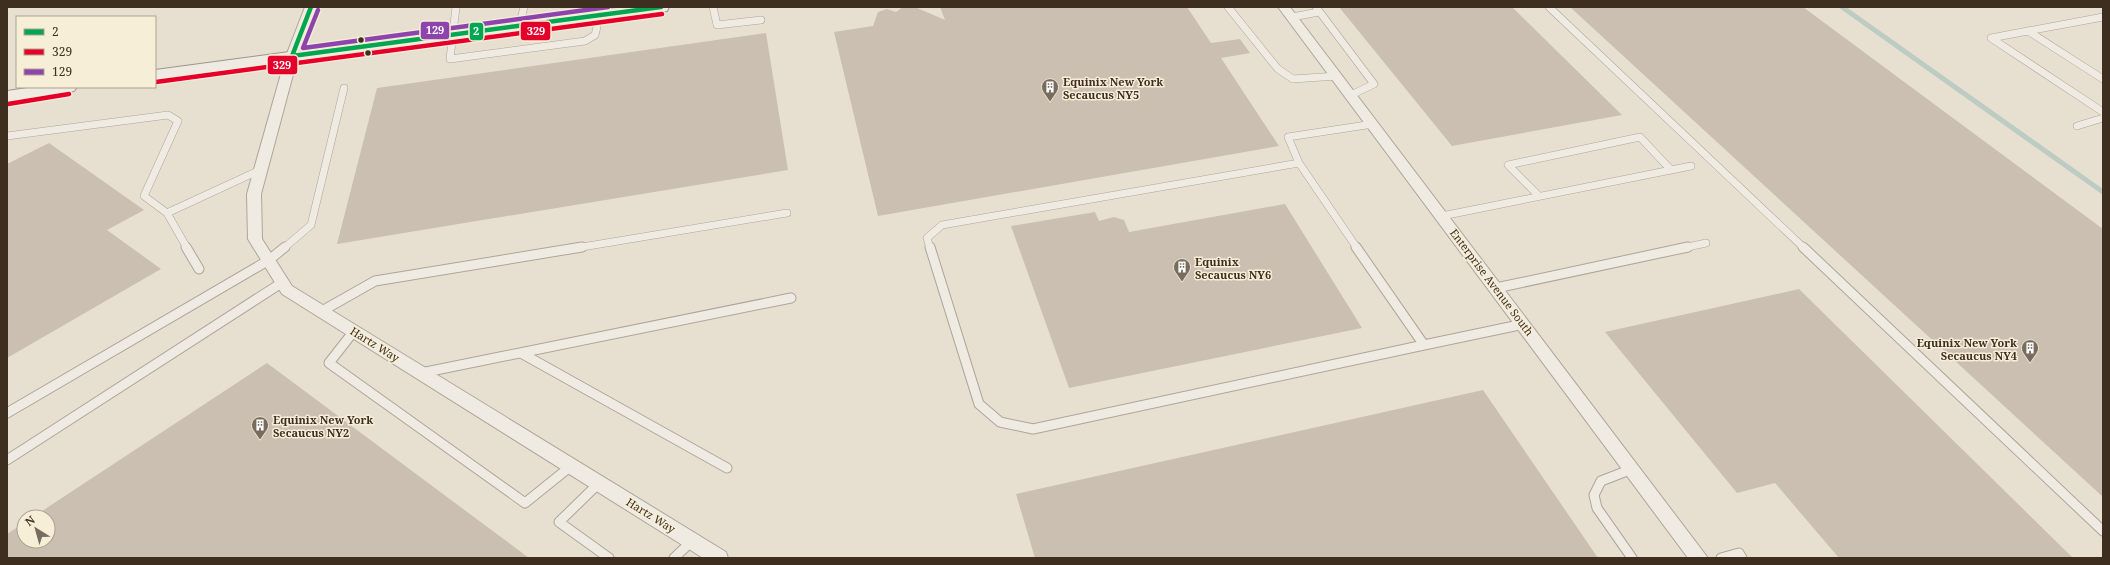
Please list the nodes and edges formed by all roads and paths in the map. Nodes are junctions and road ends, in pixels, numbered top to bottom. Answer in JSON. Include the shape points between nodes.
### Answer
{"nodes":[{"id":1,"x":311,"y":7,"type":"edge"},
{"id":2,"x":456,"y":7,"type":"edge"},
{"id":3,"x":524,"y":7,"type":"edge"},
{"id":4,"x":661,"y":7,"type":"edge"},
{"id":5,"x":713,"y":7,"type":"edge"},
{"id":6,"x":1228,"y":7,"type":"edge"},
{"id":7,"x":1549,"y":7,"type":"edge"},
{"id":8,"x":1318,"y":9,"type":"edge"},
{"id":9,"x":1288,"y":12,"type":"edge"},
{"id":10,"x":596,"y":17,"type":"junction"},
{"id":11,"x":2103,"y":17,"type":"edge"},
{"id":12,"x":761,"y":20,"type":"dead end"},
{"id":13,"x":519,"y":27,"type":"junction"},
{"id":14,"x":2028,"y":31,"type":"junction"},
{"id":15,"x":452,"y":35,"type":"junction"},
{"id":16,"x":292,"y":56,"type":"junction"},
{"id":17,"x":156,"y":75,"type":"edge"},
{"id":18,"x":1337,"y":76,"type":"junction"},
{"id":19,"x":2103,"y":79,"type":"edge"},
{"id":20,"x":63,"y":88,"type":"edge"},
{"id":21,"x":344,"y":88,"type":"dead end"},
{"id":22,"x":1351,"y":95,"type":"junction"},
{"id":23,"x":8,"y":98,"type":"edge"},
{"id":24,"x":2103,"y":112,"type":"edge"},
{"id":25,"x":2103,"y":118,"type":"edge"},
{"id":26,"x":1373,"y":124,"type":"junction"},
{"id":27,"x":2077,"y":126,"type":"dead end"},
{"id":28,"x":7,"y":136,"type":"edge"},
{"id":29,"x":1299,"y":163,"type":"junction"},
{"id":30,"x":1691,"y":166,"type":"dead end"},
{"id":31,"x":260,"y":170,"type":"junction"},
{"id":32,"x":1671,"y":170,"type":"junction"},
{"id":33,"x":1539,"y":196,"type":"junction"},
{"id":34,"x":167,"y":213,"type":"junction"},
{"id":35,"x":786,"y":213,"type":"dead end"},
{"id":36,"x":1442,"y":216,"type":"junction"},
{"id":37,"x":1706,"y":243,"type":"dead end"},
{"id":38,"x":269,"y":260,"type":"junction"},
{"id":39,"x":199,"y":269,"type":"dead end"},
{"id":40,"x":282,"y":282,"type":"junction"},
{"id":41,"x":1496,"y":288,"type":"junction"},
{"id":42,"x":791,"y":298,"type":"dead end"},
{"id":43,"x":322,"y":311,"type":"junction"},
{"id":44,"x":1524,"y":324,"type":"junction"},
{"id":45,"x":354,"y":331,"type":"junction"},
{"id":46,"x":1424,"y":346,"type":"junction"},
{"id":47,"x":521,"y":353,"type":"junction"},
{"id":48,"x":421,"y":373,"type":"junction"},
{"id":49,"x":7,"y":413,"type":"edge"},
{"id":50,"x":7,"y":460,"type":"edge"},
{"id":51,"x":571,"y":466,"type":"junction"},
{"id":52,"x":727,"y":468,"type":"dead end"},
{"id":53,"x":1632,"y":469,"type":"junction"},
{"id":54,"x":599,"y":483,"type":"junction"},
{"id":55,"x":2103,"y":531,"type":"edge"},
{"id":56,"x":692,"y":541,"type":"junction"},
{"id":57,"x":610,"y":558,"type":"edge"},
{"id":58,"x":674,"y":558,"type":"edge"},
{"id":59,"x":719,"y":558,"type":"edge"},
{"id":60,"x":1632,"y":558,"type":"edge"},
{"id":61,"x":1699,"y":558,"type":"edge"},
{"id":62,"x":1721,"y":558,"type":"edge"},
{"id":63,"x":1742,"y":558,"type":"edge"}],
"edges":[{"from":1,"to":16,"type":"street","name":"Hartz Way"},
{"from":2,"to":15,"type":"lane"},
{"from":3,"to":13,"type":"lane"},
{"from":4,"to":10,"type":"main road"},
{"from":5,"to":12,"type":"lane","via":[[717,26]]},
{"from":6,"to":18,"type":"lane","via":[[1278,69],[1293,80]]},
{"from":7,"to":55,"type":"lane"},
{"from":8,"to":9,"type":"lane"},
{"from":8,"to":22,"type":"lane","via":[[1374,84]]},
{"from":9,"to":18,"type":"street","name":"Enterprise Avenue South"},
{"from":10,"to":13,"type":"main road"},
{"from":10,"to":15,"type":"lane","via":[[597,27],[594,35],[585,41],[450,59]]},
{"from":11,"to":14,"type":"lane"},
{"from":13,"to":15,"type":"main road"},
{"from":14,"to":19,"type":"lane"},
{"from":14,"to":24,"type":"lane","via":[[1991,38]]},
{"from":15,"to":16,"type":"main road"},
{"from":16,"to":17,"type":"main road"},
{"from":16,"to":31,"type":"street","name":"Hartz Way"},
{"from":18,"to":22,"type":"street","name":"Enterprise Avenue South"},
{"from":20,"to":23,"type":"main road"},
{"from":21,"to":38,"type":"lane","via":[[310,225]]},
{"from":22,"to":26,"type":"street","name":"Enterprise Avenue South"},
{"from":25,"to":27,"type":"lane"},
{"from":26,"to":29,"type":"lane","via":[[1288,137]]},
{"from":26,"to":36,"type":"street","name":"Enterprise Avenue South"},
{"from":28,"to":34,"type":"lane","via":[[168,115],[178,120],[144,196]]},
{"from":29,"to":46,"type":"lane"},
{"from":29,"to":46,"type":"lane","via":[[942,226],[926,238],[979,404],[1000,422],[1033,429]]},
{"from":30,"to":32,"type":"lane"},
{"from":31,"to":34,"type":"lane"},
{"from":31,"to":38,"type":"street","name":"Hartz Way","via":[[254,194],[255,239]]},
{"from":32,"to":33,"type":"lane"},
{"from":32,"to":33,"type":"lane","via":[[1640,137],[1508,165]]},
{"from":33,"to":36,"type":"lane"},
{"from":34,"to":39,"type":"lane"},
{"from":35,"to":43,"type":"lane","via":[[375,281]]},
{"from":36,"to":41,"type":"street","name":"Enterprise Avenue South"},
{"from":37,"to":41,"type":"lane"},
{"from":38,"to":40,"type":"street","name":"Hartz Way"},
{"from":38,"to":49,"type":"lane"},
{"from":40,"to":43,"type":"street","name":"Hartz Way","via":[[287,290]]},
{"from":40,"to":50,"type":"lane"},
{"from":41,"to":44,"type":"street","name":"Enterprise Avenue South"},
{"from":42,"to":47,"type":"lane"},
{"from":43,"to":45,"type":"street","name":"Hartz Way"},
{"from":44,"to":46,"type":"lane"},
{"from":44,"to":53,"type":"street","name":"Enterprise Avenue South"},
{"from":45,"to":48,"type":"street","name":"Hartz Way"},
{"from":45,"to":51,"type":"lane","via":[[329,363],[525,503]]},
{"from":47,"to":48,"type":"lane"},
{"from":47,"to":52,"type":"lane"},
{"from":48,"to":51,"type":"street","name":"Hartz Way"},
{"from":51,"to":54,"type":"street","name":"Hartz Way"},
{"from":53,"to":60,"type":"lane","via":[[1601,481],[1594,495],[1597,508]]},
{"from":53,"to":61,"type":"street","name":"Enterprise Avenue South"},
{"from":54,"to":56,"type":"street","name":"Hartz Way"},
{"from":54,"to":57,"type":"lane","via":[[559,522]]},
{"from":56,"to":58,"type":"lane"},
{"from":56,"to":59,"type":"street","name":"Hartz Way"},
{"from":62,"to":63,"type":"lane","via":[[1739,553]]}]}
